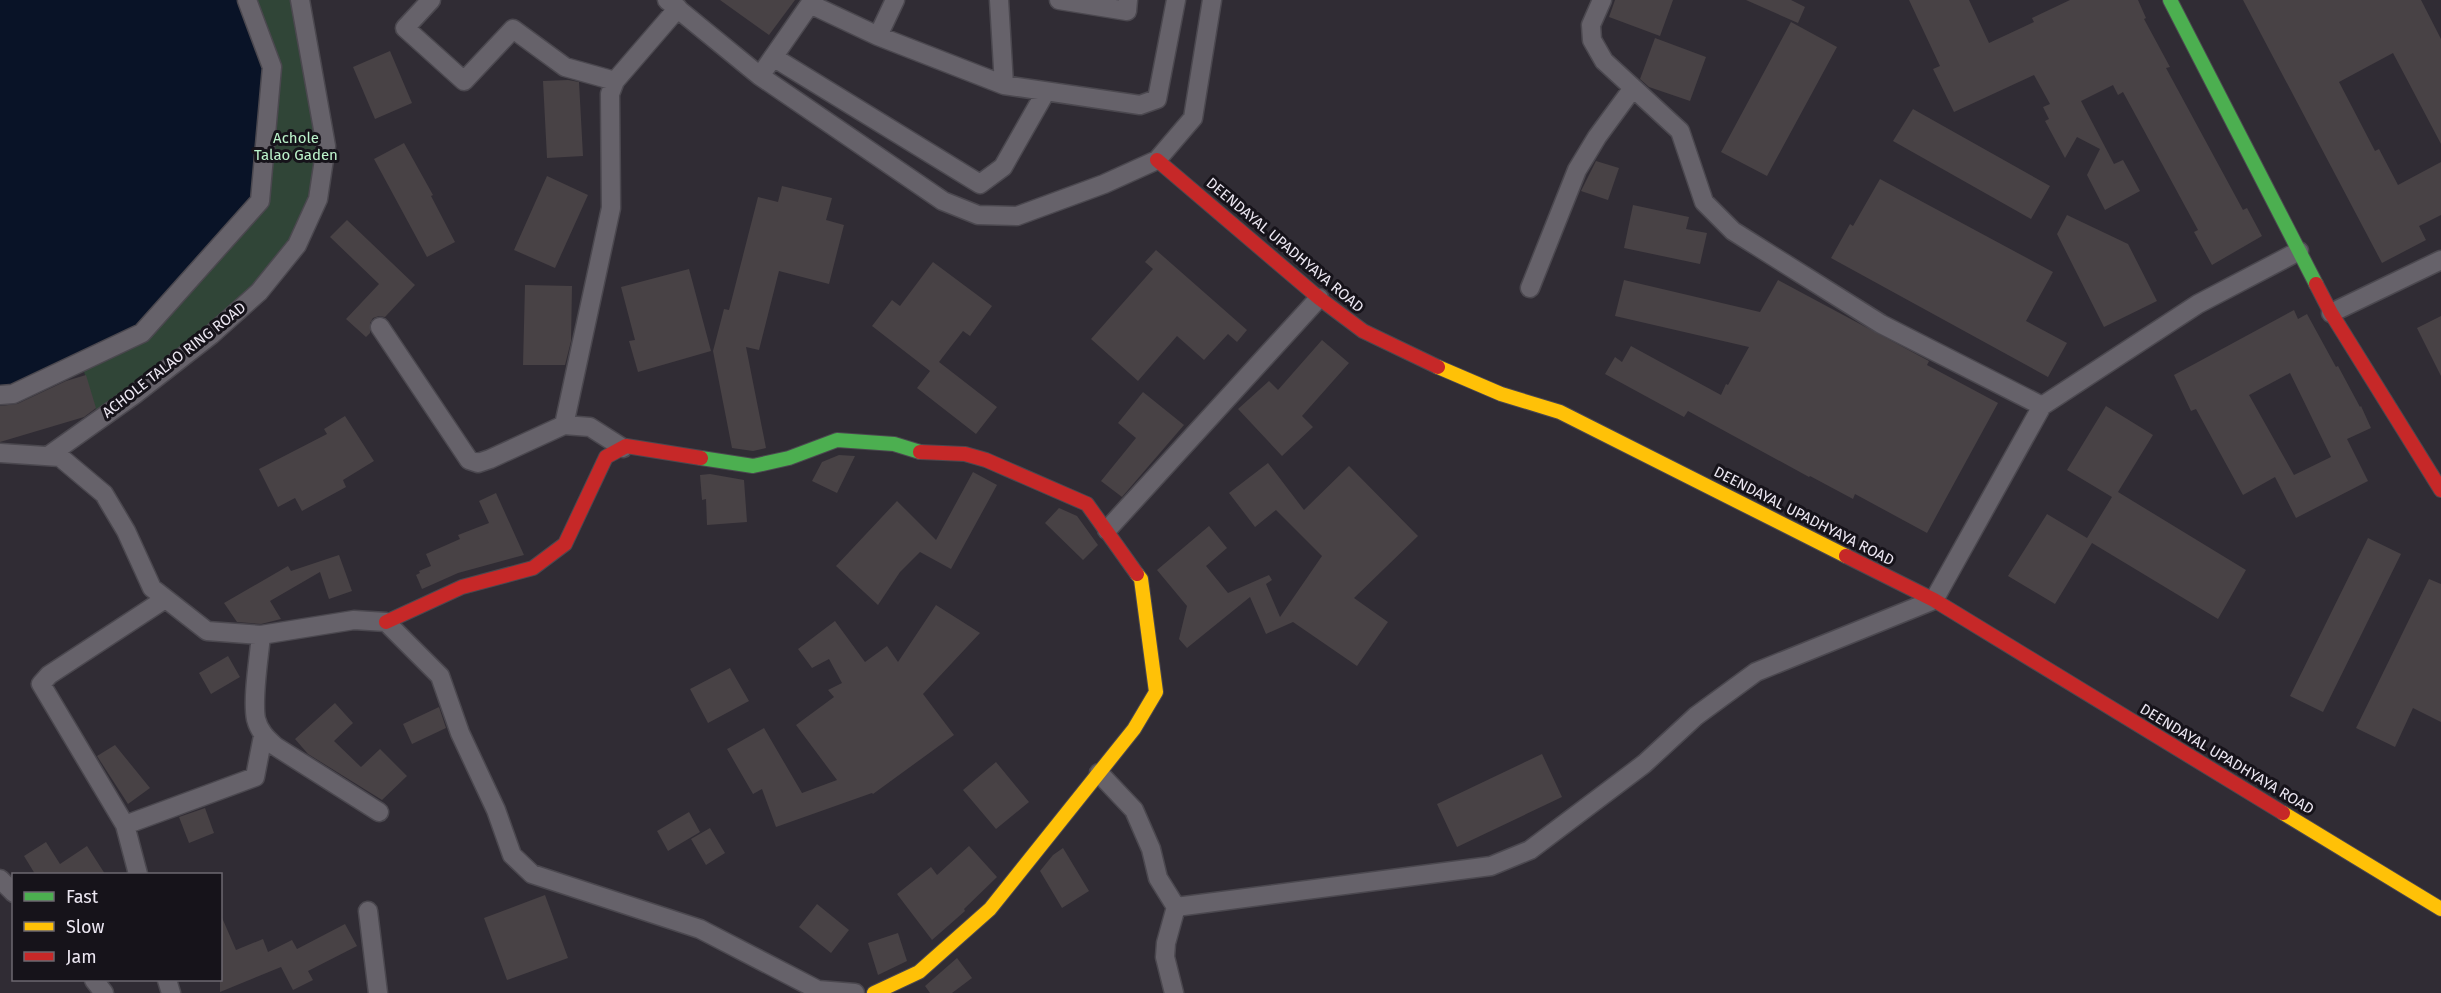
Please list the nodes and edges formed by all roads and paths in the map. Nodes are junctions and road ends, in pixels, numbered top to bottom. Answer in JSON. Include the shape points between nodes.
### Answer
{"nodes":[{"id":1,"x":247,"y":0,"type":"edge"},
{"id":2,"x":300,"y":0,"type":"edge"},
{"id":3,"x":431,"y":0,"type":"edge"},
{"id":4,"x":896,"y":0,"type":"edge"},
{"id":5,"x":999,"y":0,"type":"edge"},
{"id":6,"x":1059,"y":0,"type":"edge"},
{"id":7,"x":1128,"y":0,"type":"edge"},
{"id":8,"x":1176,"y":0,"type":"edge"},
{"id":9,"x":1212,"y":0,"type":"edge"},
{"id":10,"x":1602,"y":0,"type":"edge"},
{"id":11,"x":2170,"y":0,"type":"edge"},
{"id":12,"x":673,"y":4,"type":"edge"},
{"id":13,"x":878,"y":36,"type":"junction"},
{"id":14,"x":773,"y":57,"type":"junction"},
{"id":15,"x":760,"y":76,"type":"junction"},
{"id":16,"x":615,"y":81,"type":"junction"},
{"id":17,"x":1004,"y":86,"type":"junction"},
{"id":18,"x":1633,"y":88,"type":"junction"},
{"id":19,"x":1046,"y":93,"type":"junction"},
{"id":20,"x":1157,"y":160,"type":"junction"},
{"id":21,"x":2299,"y":251,"type":"junction"},
{"id":22,"x":2441,"y":260,"type":"edge"},
{"id":23,"x":1530,"y":288,"type":"dead end"},
{"id":24,"x":1319,"y":298,"type":"junction"},
{"id":25,"x":2331,"y":313,"type":"junction"},
{"id":26,"x":380,"y":327,"type":"dead end"},
{"id":27,"x":0,"y":395,"type":"edge"},
{"id":28,"x":2042,"y":406,"type":"junction"},
{"id":29,"x":564,"y":425,"type":"junction"},
{"id":30,"x":623,"y":448,"type":"junction"},
{"id":31,"x":0,"y":453,"type":"edge"},
{"id":32,"x":48,"y":456,"type":"junction"},
{"id":33,"x":2441,"y":490,"type":"edge"},
{"id":34,"x":1107,"y":530,"type":"junction"},
{"id":35,"x":165,"y":599,"type":"junction"},
{"id":36,"x":1934,"y":600,"type":"junction"},
{"id":37,"x":386,"y":622,"type":"junction"},
{"id":38,"x":261,"y":635,"type":"junction"},
{"id":39,"x":263,"y":736,"type":"junction"},
{"id":40,"x":1099,"y":773,"type":"junction"},
{"id":41,"x":379,"y":812,"type":"dead end"},
{"id":42,"x":125,"y":825,"type":"junction"},
{"id":43,"x":138,"y":873,"type":"edge"},
{"id":44,"x":0,"y":879,"type":"edge"},
{"id":45,"x":12,"y":891,"type":"edge"},
{"id":46,"x":1176,"y":907,"type":"junction"},
{"id":47,"x":2441,"y":909,"type":"edge"},
{"id":48,"x":368,"y":911,"type":"dead end"},
{"id":49,"x":95,"y":981,"type":"edge"},
{"id":50,"x":819,"y":992,"type":"edge"},
{"id":51,"x":105,"y":993,"type":"edge"},
{"id":52,"x":378,"y":993,"type":"edge"},
{"id":53,"x":855,"y":993,"type":"edge"},
{"id":54,"x":874,"y":993,"type":"edge"},
{"id":55,"x":1174,"y":993,"type":"edge"}],
"edges":[{"from":1,"to":27,"type":"street","via":[[272,67],[260,201],[142,333],[13,394]]},
{"from":2,"to":32,"type":"street","name":"ACHOLE TALAO RING ROAD","via":[[326,146],[318,199],[297,244],[259,292],[211,335]]},
{"from":3,"to":16,"type":"street","via":[[405,27],[464,81],[513,29],[565,67]]},
{"from":4,"to":13,"type":"street"},
{"from":5,"to":17,"type":"street"},
{"from":6,"to":7,"type":"street","via":[[1127,11]]},
{"from":8,"to":19,"type":"street","via":[[1158,99],[1140,105]]},
{"from":9,"to":20,"type":"street","via":[[1193,118]]},
{"from":10,"to":18,"type":"street","via":[[1591,25],[1592,40],[1604,61]]},
{"from":11,"to":21,"type":"street"},
{"from":12,"to":15,"type":"street"},
{"from":12,"to":16,"type":"street"},
{"from":13,"to":14,"type":"street","via":[[810,4]]},
{"from":13,"to":17,"type":"street"},
{"from":14,"to":15,"type":"street"},
{"from":14,"to":19,"type":"street","via":[[980,184],[1003,167]]},
{"from":15,"to":20,"type":"street","via":[[943,201],[978,215],[1017,216]]},
{"from":16,"to":29,"type":"street","via":[[610,94],[611,208]]},
{"from":17,"to":19,"type":"street"},
{"from":18,"to":23,"type":"street","via":[[1577,170]]},
{"from":18,"to":28,"type":"street","via":[[1680,131],[1704,202],[1733,231],[1881,324]]},
{"from":20,"to":24,"type":"street","name":"DEENDAYAL UPADHYAYA ROAD"},
{"from":21,"to":25,"type":"street"},
{"from":21,"to":28,"type":"street","via":[[2198,304]]},
{"from":22,"to":25,"type":"street"},
{"from":24,"to":34,"type":"street"},
{"from":24,"to":36,"type":"street","name":"DEENDAYAL UPADHYAYA ROAD","via":[[1364,332],[1458,377],[1560,412]]},
{"from":25,"to":33,"type":"street"},
{"from":26,"to":29,"type":"street","via":[[469,460],[478,463],[490,459]]},
{"from":28,"to":36,"type":"street"},
{"from":29,"to":30,"type":"street","via":[[590,427]]},
{"from":30,"to":34,"type":"street","via":[[753,466],[789,458],[837,440],[965,454],[1087,504]]},
{"from":30,"to":37,"type":"street","via":[[606,457],[565,544],[533,568],[462,587]]},
{"from":31,"to":32,"type":"street"},
{"from":32,"to":35,"type":"street","via":[[60,457],[104,494],[152,588]]},
{"from":34,"to":40,"type":"street","via":[[1141,579],[1156,692],[1134,729]]},
{"from":35,"to":38,"type":"street","via":[[207,631]]},
{"from":35,"to":42,"type":"street","via":[[41,684]]},
{"from":36,"to":46,"type":"street","via":[[1756,672],[1530,850],[1491,866]]},
{"from":36,"to":47,"type":"street","name":"DEENDAYAL UPADHYAYA ROAD"},
{"from":37,"to":38,"type":"street","via":[[354,620]]},
{"from":37,"to":50,"type":"street","via":[[440,676],[512,855],[531,874],[700,929]]},
{"from":38,"to":39,"type":"street","via":[[256,720]]},
{"from":39,"to":41,"type":"street"},
{"from":39,"to":42,"type":"street","via":[[255,777]]},
{"from":40,"to":46,"type":"street","via":[[1134,810],[1151,849],[1158,878]]},
{"from":40,"to":54,"type":"street","via":[[990,909],[919,972]]},
{"from":42,"to":43,"type":"street"},
{"from":44,"to":45,"type":"street"},
{"from":46,"to":55,"type":"street","via":[[1166,943]]},
{"from":48,"to":52,"type":"street"},
{"from":49,"to":51,"type":"street"},
{"from":50,"to":53,"type":"street"}]}
